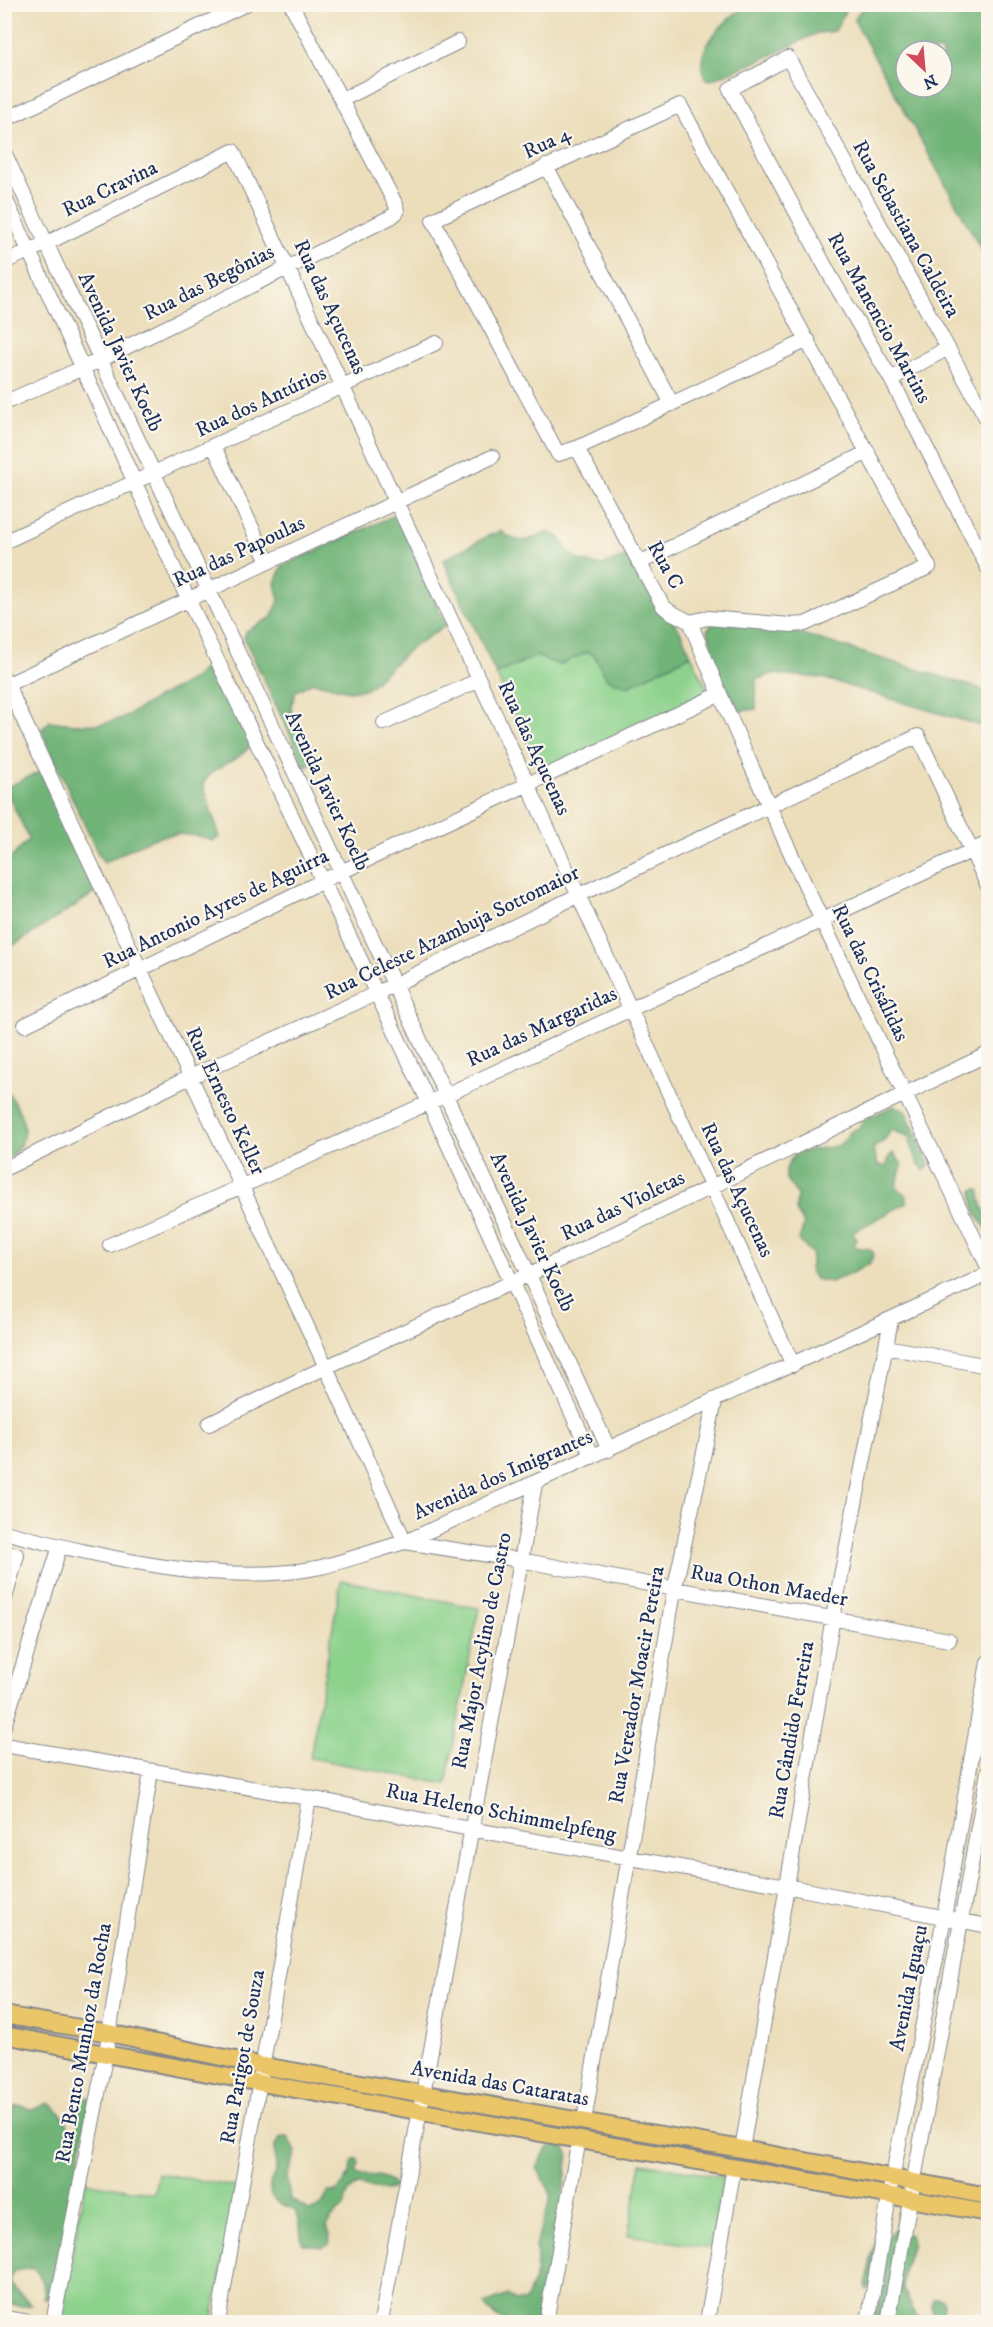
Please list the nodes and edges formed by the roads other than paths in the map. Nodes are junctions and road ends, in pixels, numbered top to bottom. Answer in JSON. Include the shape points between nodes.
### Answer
{"nodes":[{"id":1,"x":246,"y":4,"type":"edge"},
{"id":2,"x":291,"y":4,"type":"edge"},
{"id":3,"x":458,"y":42,"type":"dead end"},
{"id":4,"x":788,"y":58,"type":"joint"},
{"id":5,"x":341,"y":100,"type":"junction"},
{"id":6,"x":4,"y":120,"type":"edge"},
{"id":7,"x":233,"y":151,"type":"joint"},
{"id":8,"x":4,"y":152,"type":"edge"},
{"id":9,"x":546,"y":166,"type":"junction"},
{"id":10,"x":4,"y":196,"type":"edge"},
{"id":11,"x":47,"y":243,"type":"junction"},
{"id":12,"x":30,"y":251,"type":"junction"},
{"id":13,"x":4,"y":262,"type":"edge"},
{"id":14,"x":288,"y":267,"type":"junction"},
{"id":15,"x":808,"y":340,"type":"junction"},
{"id":16,"x":436,"y":343,"type":"dead end"},
{"id":17,"x":948,"y":348,"type":"junction"},
{"id":18,"x":100,"y":360,"type":"junction"},
{"id":19,"x":84,"y":367,"type":"junction"},
{"id":20,"x":891,"y":379,"type":"junction"},
{"id":21,"x":344,"y":387,"type":"junction"},
{"id":22,"x":4,"y":403,"type":"edge"},
{"id":23,"x":672,"y":404,"type":"junction"},
{"id":24,"x":988,"y":421,"type":"edge"},
{"id":25,"x":214,"y":447,"type":"junction"},
{"id":26,"x":577,"y":448,"type":"junction"},
{"id":27,"x":868,"y":452,"type":"junction"},
{"id":28,"x":492,"y":457,"type":"dead end"},
{"id":29,"x":154,"y":474,"type":"junction"},
{"id":30,"x":136,"y":483,"type":"junction"},
{"id":31,"x":397,"y":502,"type":"junction"},
{"id":32,"x":4,"y":542,"type":"edge"},
{"id":33,"x":268,"y":562,"type":"junction"},
{"id":34,"x":639,"y":562,"type":"junction"},
{"id":35,"x":988,"y":568,"type":"edge"},
{"id":36,"x":209,"y":589,"type":"junction"},
{"id":37,"x":188,"y":598,"type":"junction"},
{"id":38,"x":690,"y":622,"type":"junction"},
{"id":39,"x":479,"y":680,"type":"junction"},
{"id":40,"x":6,"y":683,"type":"edge"},
{"id":41,"x":720,"y":694,"type":"junction"},
{"id":42,"x":384,"y":723,"type":"dead end"},
{"id":43,"x":528,"y":785,"type":"junction"},
{"id":44,"x":770,"y":806,"type":"junction"},
{"id":45,"x":988,"y":843,"type":"edge"},
{"id":46,"x":973,"y":850,"type":"junction"},
{"id":47,"x":341,"y":872,"type":"junction"},
{"id":48,"x":322,"y":880,"type":"junction"},
{"id":49,"x":988,"y":886,"type":"edge"},
{"id":50,"x":579,"y":895,"type":"junction"},
{"id":51,"x":821,"y":921,"type":"junction"},
{"id":52,"x":141,"y":968,"type":"junction"},
{"id":53,"x":394,"y":985,"type":"junction"},
{"id":54,"x":375,"y":994,"type":"junction"},
{"id":55,"x":631,"y":1009,"type":"junction"},
{"id":56,"x":25,"y":1025,"type":"dead end"},
{"id":57,"x":988,"y":1054,"type":"edge"},
{"id":58,"x":190,"y":1077,"type":"junction"},
{"id":59,"x":905,"y":1093,"type":"junction"},
{"id":60,"x":446,"y":1095,"type":"junction"},
{"id":61,"x":429,"y":1103,"type":"junction"},
{"id":62,"x":4,"y":1169,"type":"edge"},
{"id":63,"x":242,"y":1187,"type":"junction"},
{"id":64,"x":712,"y":1187,"type":"junction"},
{"id":65,"x":110,"y":1245,"type":"dead end"},
{"id":66,"x":988,"y":1267,"type":"edge"},
{"id":67,"x":530,"y":1274,"type":"junction"},
{"id":68,"x":988,"y":1274,"type":"edge"},
{"id":69,"x":511,"y":1283,"type":"junction"},
{"id":70,"x":891,"y":1320,"type":"junction"},
{"id":71,"x":886,"y":1347,"type":"junction"},
{"id":72,"x":793,"y":1365,"type":"junction"},
{"id":73,"x":988,"y":1366,"type":"edge"},
{"id":74,"x":326,"y":1367,"type":"junction"},
{"id":75,"x":714,"y":1401,"type":"junction"},
{"id":76,"x":208,"y":1424,"type":"dead end"},
{"id":77,"x":609,"y":1450,"type":"junction"},
{"id":78,"x":592,"y":1457,"type":"junction"},
{"id":79,"x":535,"y":1484,"type":"junction"},
{"id":80,"x":4,"y":1532,"type":"edge"},
{"id":81,"x":405,"y":1542,"type":"junction"},
{"id":82,"x":60,"y":1546,"type":"junction"},
{"id":83,"x":4,"y":1552,"type":"edge"},
{"id":84,"x":520,"y":1560,"type":"junction"},
{"id":85,"x":674,"y":1590,"type":"junction"},
{"id":86,"x":4,"y":1602,"type":"edge"},
{"id":87,"x":833,"y":1617,"type":"junction"},
{"id":88,"x":949,"y":1640,"type":"dead end"},
{"id":89,"x":988,"y":1662,"type":"edge"},
{"id":90,"x":4,"y":1726,"type":"edge"},
{"id":91,"x":4,"y":1745,"type":"edge"},
{"id":92,"x":151,"y":1771,"type":"junction"},
{"id":93,"x":988,"y":1772,"type":"edge"},
{"id":94,"x":309,"y":1798,"type":"junction"},
{"id":95,"x":470,"y":1829,"type":"junction"},
{"id":96,"x":628,"y":1858,"type":"junction"},
{"id":97,"x":786,"y":1886,"type":"junction"},
{"id":98,"x":944,"y":1918,"type":"junction"},
{"id":99,"x":961,"y":1921,"type":"junction"},
{"id":100,"x":988,"y":1926,"type":"edge"},
{"id":101,"x":4,"y":2015,"type":"edge"},
{"id":102,"x":109,"y":2033,"type":"junction"},
{"id":103,"x":4,"y":2036,"type":"edge"},
{"id":104,"x":106,"y":2053,"type":"junction"},
{"id":105,"x":263,"y":2066,"type":"junction"},
{"id":106,"x":261,"y":2083,"type":"junction"},
{"id":107,"x":422,"y":2094,"type":"junction"},
{"id":108,"x":420,"y":2112,"type":"junction"},
{"id":109,"x":584,"y":2121,"type":"junction"},
{"id":110,"x":579,"y":2139,"type":"junction"},
{"id":111,"x":742,"y":2149,"type":"junction"},
{"id":112,"x":734,"y":2167,"type":"junction"},
{"id":113,"x":891,"y":2186,"type":"junction"},
{"id":114,"x":914,"y":2191,"type":"junction"},
{"id":115,"x":988,"y":2196,"type":"edge"},
{"id":116,"x":988,"y":2213,"type":"edge"},
{"id":117,"x":4,"y":2318,"type":"edge"},
{"id":118,"x":29,"y":2322,"type":"edge"},
{"id":119,"x":53,"y":2322,"type":"edge"},
{"id":120,"x":218,"y":2322,"type":"edge"},
{"id":121,"x":381,"y":2322,"type":"edge"},
{"id":122,"x":546,"y":2322,"type":"edge"},
{"id":123,"x":708,"y":2322,"type":"edge"},
{"id":124,"x":868,"y":2322,"type":"edge"},
{"id":125,"x":888,"y":2322,"type":"edge"}],
"edges":[{"from":1,"to":6,"type":"street"},
{"from":2,"to":5,"type":"street"},
{"from":3,"to":5,"type":"street"},
{"from":4,"to":17,"type":"street","name":"Rua Sebastiana Caldeira"},
{"from":4,"to":20,"type":"street","name":"Rua Manencio Martins","via":[[730,89],[832,279]]},
{"from":5,"to":14,"type":"street","name":"Rua das Begônias","via":[[397,212]]},
{"from":7,"to":11,"type":"street","name":"Rua Cravina"},
{"from":7,"to":14,"type":"street","name":"Rua das Açucenas"},
{"from":8,"to":11,"type":"street","name":"Avenida Javier Koelb"},
{"from":9,"to":15,"type":"street","name":"Rua 4","via":[[680,105]]},
{"from":9,"to":23,"type":"street"},
{"from":9,"to":26,"type":"street","name":"Rua 4","via":[[433,220],[555,451],[562,454]]},
{"from":10,"to":12,"type":"street","name":"Avenida Javier Koelb"},
{"from":11,"to":12,"type":"street","name":"Rua Cravina"},
{"from":11,"to":18,"type":"street","name":"Avenida Javier Koelb"},
{"from":12,"to":13,"type":"street","name":"Rua Cravina"},
{"from":12,"to":19,"type":"street","name":"Avenida Javier Koelb"},
{"from":14,"to":18,"type":"street","name":"Rua das Begônias"},
{"from":14,"to":21,"type":"street","name":"Rua das Açucenas"},
{"from":15,"to":23,"type":"street"},
{"from":15,"to":27,"type":"street"},
{"from":16,"to":21,"type":"street","name":"Rua dos Antúrios"},
{"from":17,"to":20,"type":"street"},
{"from":17,"to":24,"type":"street","name":"Rua Sebastiana Caldeira"},
{"from":18,"to":19,"type":"street","name":"Rua das Begônias"},
{"from":18,"to":29,"type":"street","name":"Avenida Javier Koelb"},
{"from":19,"to":22,"type":"street","name":"Rua das Begônias"},
{"from":19,"to":30,"type":"street","name":"Avenida Javier Koelb"},
{"from":20,"to":35,"type":"street","name":"Rua Manencio Martins"},
{"from":21,"to":25,"type":"street","name":"Rua dos Antúrios"},
{"from":21,"to":31,"type":"street","name":"Rua das Açucenas"},
{"from":23,"to":26,"type":"street"},
{"from":25,"to":29,"type":"street","name":"Rua dos Antúrios"},
{"from":25,"to":33,"type":"street"},
{"from":26,"to":34,"type":"street","name":"Rua C"},
{"from":27,"to":34,"type":"street"},
{"from":27,"to":38,"type":"street","via":[[929,567],[805,624],[708,618]]},
{"from":28,"to":31,"type":"street","name":"Rua das Papoulas"},
{"from":29,"to":30,"type":"street","name":"Rua dos Antúrios"},
{"from":29,"to":36,"type":"street","name":"Avenida Javier Koelb"},
{"from":30,"to":32,"type":"street","name":"Rua dos Antúrios"},
{"from":30,"to":37,"type":"street","name":"Avenida Javier Koelb"},
{"from":31,"to":33,"type":"street","name":"Rua das Papoulas"},
{"from":31,"to":39,"type":"street","name":"Rua das Açucenas"},
{"from":33,"to":36,"type":"street","name":"Rua das Papoulas"},
{"from":34,"to":38,"type":"street","name":"Rua C","via":[[663,606]]},
{"from":36,"to":37,"type":"street","name":"Rua das Papoulas"},
{"from":36,"to":47,"type":"street","name":"Avenida Javier Koelb"},
{"from":37,"to":40,"type":"street","name":"Rua das Papoulas"},
{"from":37,"to":48,"type":"street","name":"Avenida Javier Koelb"},
{"from":38,"to":41,"type":"street"},
{"from":39,"to":42,"type":"street"},
{"from":39,"to":43,"type":"street","name":"Rua das Açucenas"},
{"from":40,"to":52,"type":"street","name":"Rua Ernesto Keller"},
{"from":41,"to":43,"type":"street","name":"Rua Antonio Ayres de Aguirra"},
{"from":41,"to":44,"type":"street","name":"Rua das Crisálidas"},
{"from":43,"to":47,"type":"street","name":"Rua Antonio Ayres de Aguirra"},
{"from":43,"to":50,"type":"street","name":"Rua das Açucenas"},
{"from":44,"to":46,"type":"street","name":"Rua Celeste Azambuja Sottomaior","via":[[918,736]]},
{"from":44,"to":50,"type":"street","name":"Rua Celeste Azambuja Sottomaior"},
{"from":44,"to":51,"type":"street","name":"Rua das Crisálidas"},
{"from":45,"to":46,"type":"street","name":"Rua das Margaridas"},
{"from":46,"to":49,"type":"street"},
{"from":46,"to":51,"type":"street","name":"Rua das Margaridas"},
{"from":47,"to":48,"type":"street","name":"Rua Antonio Ayres de Aguirra"},
{"from":47,"to":53,"type":"street","name":"Avenida Javier Koelb"},
{"from":48,"to":52,"type":"street","name":"Rua Antonio Ayres de Aguirra"},
{"from":48,"to":54,"type":"street","name":"Avenida Javier Koelb"},
{"from":50,"to":53,"type":"street","name":"Rua Celeste Azambuja Sottomaior"},
{"from":50,"to":55,"type":"street","name":"Rua das Açucenas"},
{"from":51,"to":55,"type":"street","name":"Rua das Margaridas"},
{"from":51,"to":59,"type":"street","name":"Rua das Crisálidas"},
{"from":52,"to":56,"type":"street","name":"Rua Antonio Ayres de Aguirra"},
{"from":52,"to":58,"type":"street","name":"Rua Ernesto Keller"},
{"from":53,"to":54,"type":"street","name":"Rua Celeste Azambuja Sottomaior"},
{"from":53,"to":60,"type":"street","name":"Avenida Javier Koelb"},
{"from":54,"to":58,"type":"street","name":"Rua Celeste Azambuja Sottomaior"},
{"from":54,"to":61,"type":"street","name":"Avenida Javier Koelb"},
{"from":55,"to":60,"type":"street","name":"Rua das Margaridas"},
{"from":55,"to":64,"type":"street","name":"Rua das Açucenas"},
{"from":57,"to":59,"type":"street","name":"Rua das Violetas"},
{"from":58,"to":62,"type":"street","name":"Rua Celeste Azambuja Sottomaior"},
{"from":58,"to":63,"type":"street","name":"Rua Ernesto Keller"},
{"from":59,"to":64,"type":"street","name":"Rua das Violetas"},
{"from":59,"to":66,"type":"street","name":"Rua das Crisálidas"},
{"from":60,"to":61,"type":"street","name":"Rua das Margaridas"},
{"from":60,"to":67,"type":"street","name":"Avenida Javier Koelb"},
{"from":61,"to":63,"type":"street","name":"Rua das Margaridas"},
{"from":61,"to":69,"type":"street","name":"Avenida Javier Koelb"},
{"from":63,"to":65,"type":"street","name":"Rua das Margaridas"},
{"from":63,"to":74,"type":"street","name":"Rua Ernesto Keller"},
{"from":64,"to":67,"type":"street","name":"Rua das Violetas"},
{"from":64,"to":72,"type":"street","name":"Rua das Açucenas"},
{"from":67,"to":69,"type":"street","name":"Rua das Violetas"},
{"from":67,"to":77,"type":"street","name":"Avenida Javier Koelb"},
{"from":68,"to":70,"type":"street","name":"Avenida dos Imigrantes"},
{"from":69,"to":74,"type":"street","name":"Rua das Violetas"},
{"from":69,"to":78,"type":"street","name":"Avenida Javier Koelb"},
{"from":70,"to":71,"type":"street","name":"Rua Cândido Ferreira"},
{"from":70,"to":72,"type":"street","name":"Avenida dos Imigrantes"},
{"from":71,"to":73,"type":"street"},
{"from":71,"to":87,"type":"street","name":"Rua Cândido Ferreira"},
{"from":72,"to":75,"type":"street","name":"Avenida dos Imigrantes"},
{"from":74,"to":76,"type":"street","name":"Rua das Violetas"},
{"from":74,"to":81,"type":"street","name":"Rua Ernesto Keller"},
{"from":75,"to":77,"type":"street","name":"Avenida dos Imigrantes"},
{"from":75,"to":85,"type":"street","name":"Rua Vereador Moacir Pereira"},
{"from":77,"to":78,"type":"street","name":"Avenida dos Imigrantes"},
{"from":78,"to":79,"type":"street","name":"Avenida dos Imigrantes"},
{"from":79,"to":81,"type":"street","name":"Avenida dos Imigrantes"},
{"from":79,"to":84,"type":"street","name":"Rua Major Acylino de Castro"},
{"from":80,"to":82,"type":"street","name":"Avenida dos Imigrantes"},
{"from":81,"to":82,"type":"street","name":"Avenida dos Imigrantes","via":[[320,1567],[255,1574],[148,1564]]},
{"from":81,"to":84,"type":"street","name":"Rua Othon Maeder"},
{"from":82,"to":90,"type":"street"},
{"from":83,"to":86,"type":"street","via":[[17,1555]]},
{"from":84,"to":85,"type":"street","name":"Rua Othon Maeder"},
{"from":84,"to":95,"type":"street","name":"Rua Major Acylino de Castro"},
{"from":85,"to":87,"type":"street","name":"Rua Othon Maeder"},
{"from":85,"to":96,"type":"street","name":"Rua Vereador Moacir Pereira"},
{"from":87,"to":88,"type":"street","name":"Rua Othon Maeder"},
{"from":87,"to":97,"type":"street","name":"Rua Cândido Ferreira"},
{"from":89,"to":98,"type":"street","name":"Avenida Iguaçu"},
{"from":91,"to":92,"type":"street","name":"Rua Heleno Schimmelpfeng"},
{"from":92,"to":94,"type":"street","name":"Rua Heleno Schimmelpfeng"},
{"from":92,"to":102,"type":"street","name":"Rua Bento Munhoz da Rocha"},
{"from":93,"to":99,"type":"street","name":"Avenida Iguaçu"},
{"from":94,"to":95,"type":"street","name":"Rua Heleno Schimmelpfeng"},
{"from":94,"to":105,"type":"street","name":"Rua Parigot de Souza"},
{"from":95,"to":96,"type":"street","name":"Rua Heleno Schimmelpfeng"},
{"from":95,"to":107,"type":"street","name":"Rua Major Acylino de Castro"},
{"from":96,"to":97,"type":"street","name":"Rua Heleno Schimmelpfeng"},
{"from":96,"to":109,"type":"street","name":"Rua Vereador Moacir Pereira"},
{"from":97,"to":98,"type":"street","name":"Rua Heleno Schimmelpfeng"},
{"from":97,"to":111,"type":"street","name":"Rua Cândido Ferreira"},
{"from":98,"to":99,"type":"street","name":"Rua Heleno Schimmelpfeng"},
{"from":98,"to":113,"type":"street","name":"Avenida Iguaçu"},
{"from":99,"to":100,"type":"street","name":"Rua Heleno Schimmelpfeng"},
{"from":99,"to":114,"type":"street","name":"Avenida Iguaçu"},
{"from":101,"to":102,"type":"main road","name":"Avenida das Cataratas"},
{"from":102,"to":104,"type":"street","name":"Rua Bento Munhoz da Rocha"},
{"from":102,"to":105,"type":"main road","name":"Avenida das Cataratas"},
{"from":103,"to":104,"type":"main road","name":"Avenida das Cataratas"},
{"from":104,"to":106,"type":"main road","name":"Avenida das Cataratas"},
{"from":104,"to":119,"type":"street","name":"Rua Bento Munhoz da Rocha"},
{"from":105,"to":106,"type":"street","name":"Rua Parigot de Souza"},
{"from":105,"to":107,"type":"main road","name":"Avenida das Cataratas"},
{"from":106,"to":108,"type":"main road","name":"Avenida das Cataratas"},
{"from":106,"to":120,"type":"street","name":"Rua Parigot de Souza"},
{"from":107,"to":108,"type":"street","name":"Rua Major Acylino de Castro"},
{"from":107,"to":109,"type":"main road","name":"Avenida das Cataratas"},
{"from":108,"to":110,"type":"main road","name":"Avenida das Cataratas"},
{"from":108,"to":121,"type":"street","name":"Rua Major Acylino de Castro"},
{"from":109,"to":111,"type":"main road","name":"Avenida das Cataratas"},
{"from":110,"to":112,"type":"main road","name":"Avenida das Cataratas"},
{"from":110,"to":122,"type":"street"},
{"from":111,"to":113,"type":"main road","name":"Avenida das Cataratas"},
{"from":112,"to":113,"type":"main road","name":"Avenida das Cataratas"},
{"from":112,"to":123,"type":"street"},
{"from":113,"to":114,"type":"main road","name":"Avenida das Cataratas"},
{"from":113,"to":124,"type":"street","name":"Avenida Iguaçu"},
{"from":114,"to":115,"type":"main road","name":"Avenida das Cataratas"},
{"from":114,"to":116,"type":"main road","name":"Avenida das Cataratas"},
{"from":114,"to":125,"type":"street","name":"Avenida Iguaçu"},
{"from":117,"to":118,"type":"street"}]}
